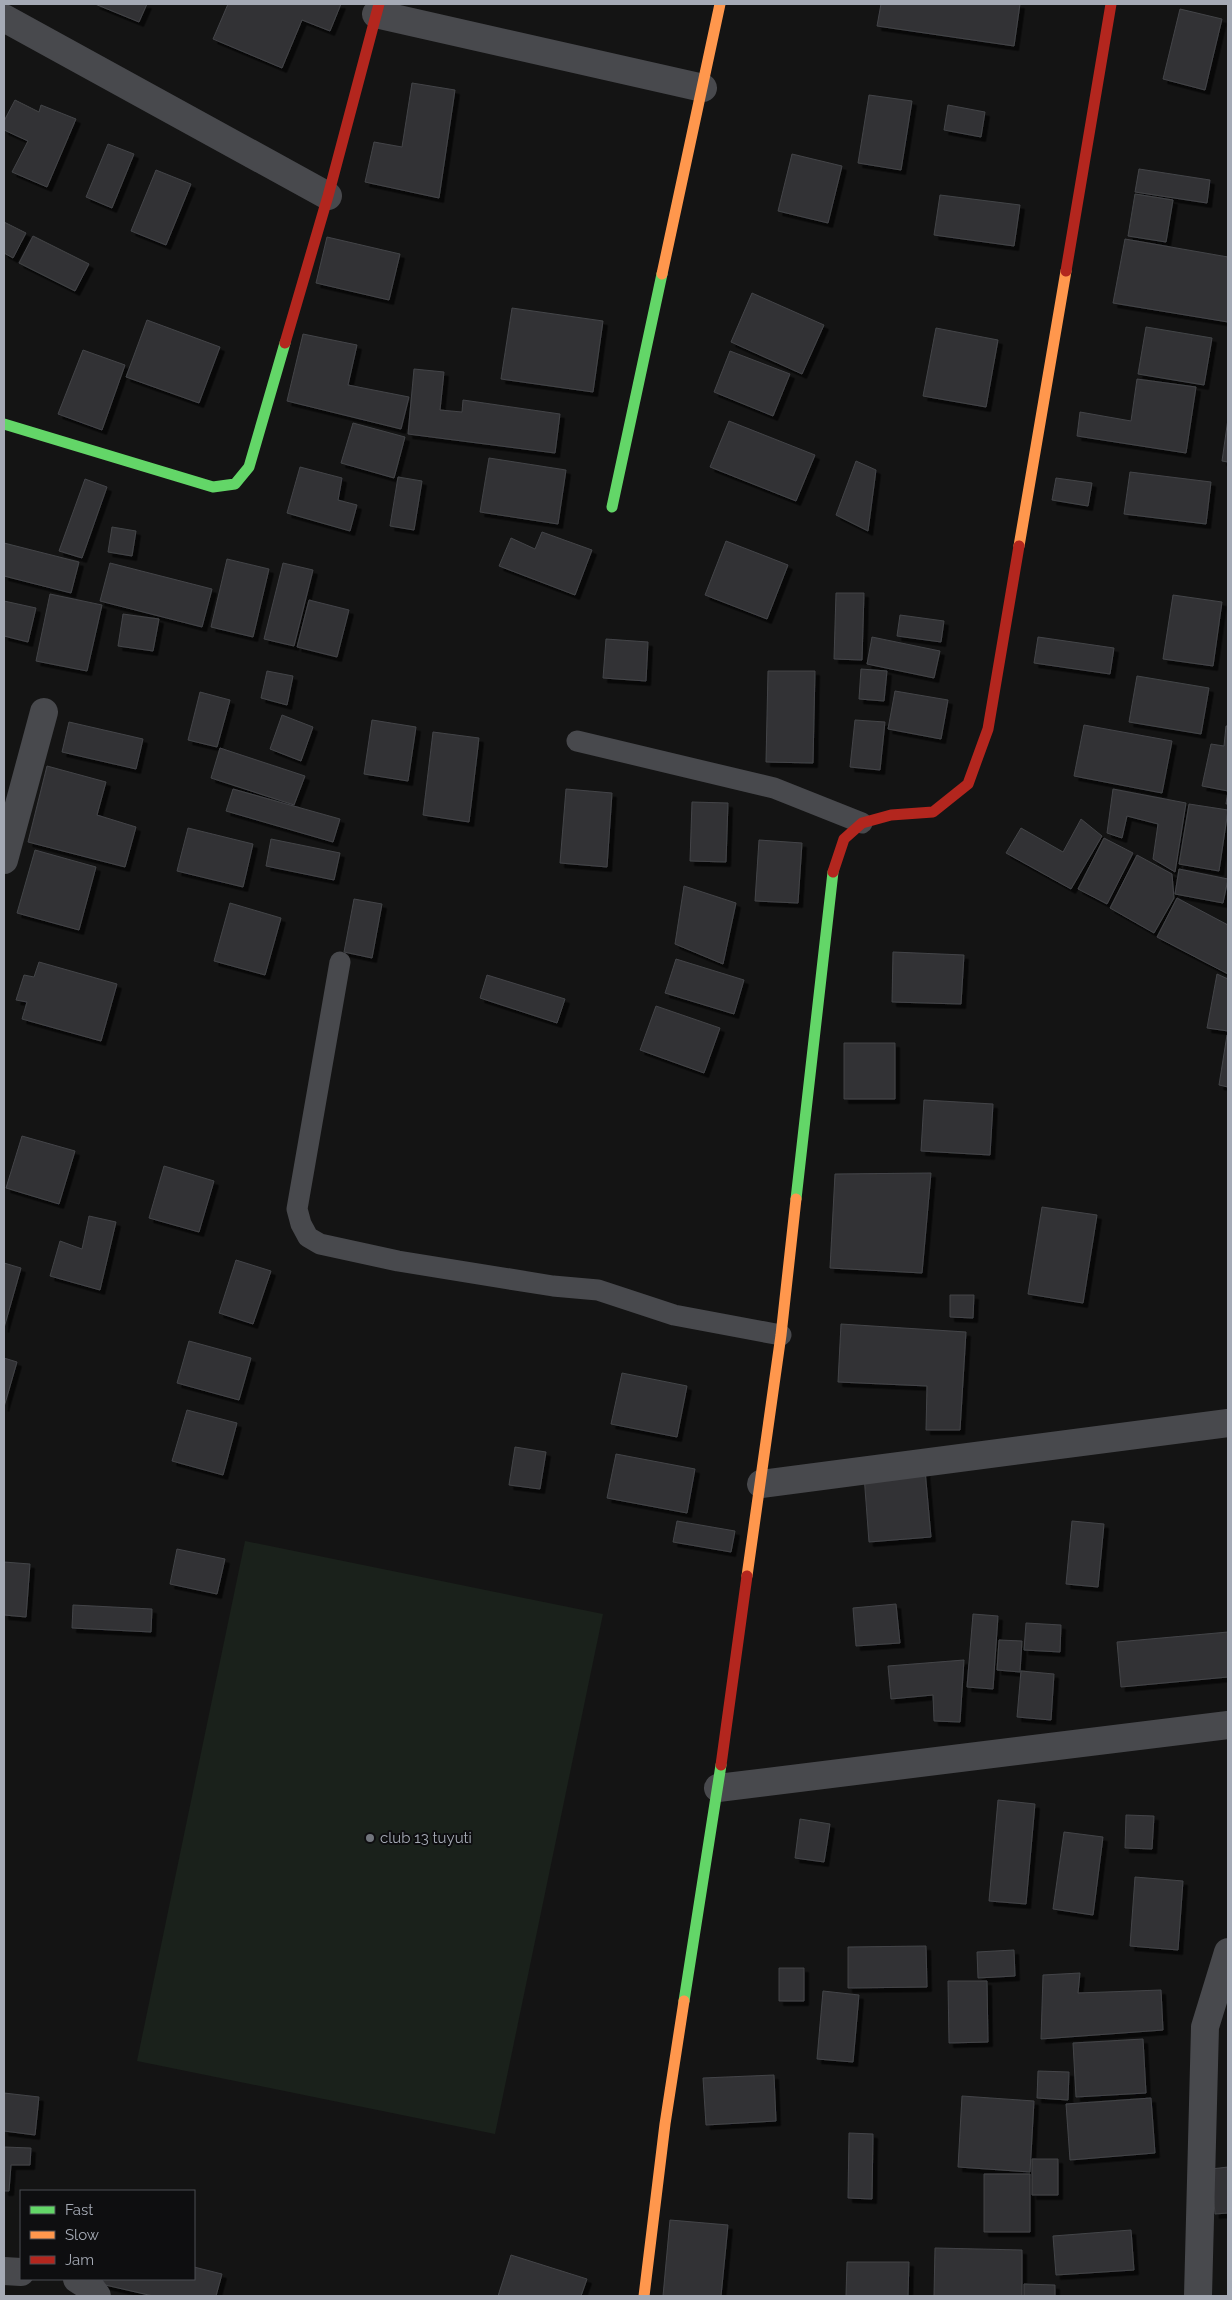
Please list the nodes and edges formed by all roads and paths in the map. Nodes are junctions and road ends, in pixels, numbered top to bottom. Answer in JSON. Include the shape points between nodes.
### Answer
{"nodes":[{"id":1,"x":720,"y":4,"type":"edge"},
{"id":2,"x":1111,"y":4,"type":"edge"},
{"id":3,"x":377,"y":9,"type":"edge"},
{"id":4,"x":4,"y":18,"type":"edge"},
{"id":5,"x":703,"y":88,"type":"junction"},
{"id":6,"x":328,"y":196,"type":"junction"},
{"id":7,"x":4,"y":424,"type":"edge"},
{"id":8,"x":612,"y":507,"type":"dead end"},
{"id":9,"x":44,"y":712,"type":"dead end"},
{"id":10,"x":576,"y":741,"type":"dead end"},
{"id":11,"x":862,"y":823,"type":"junction"},
{"id":12,"x":4,"y":860,"type":"edge"},
{"id":13,"x":340,"y":962,"type":"dead end"},
{"id":14,"x":781,"y":1335,"type":"junction"},
{"id":15,"x":1228,"y":1423,"type":"edge"},
{"id":16,"x":761,"y":1484,"type":"junction"},
{"id":17,"x":1228,"y":1725,"type":"edge"},
{"id":18,"x":718,"y":1788,"type":"junction"},
{"id":19,"x":1228,"y":1952,"type":"edge"},
{"id":20,"x":4,"y":2272,"type":"edge"},
{"id":21,"x":20,"y":2272,"type":"edge"},
{"id":22,"x":79,"y":2280,"type":"edge"},
{"id":23,"x":96,"y":2296,"type":"edge"},
{"id":24,"x":644,"y":2296,"type":"edge"},
{"id":25,"x":1198,"y":2296,"type":"edge"}],
"edges":[{"from":1,"to":5,"type":"street"},
{"from":2,"to":11,"type":"street","via":[[988,728],[968,784],[933,812],[891,815]]},
{"from":3,"to":5,"type":"street"},
{"from":3,"to":6,"type":"street"},
{"from":4,"to":6,"type":"street"},
{"from":5,"to":8,"type":"street"},
{"from":6,"to":7,"type":"street","via":[[249,466],[234,484],[213,487]]},
{"from":9,"to":12,"type":"street"},
{"from":10,"to":11,"type":"lane","via":[[774,788]]},
{"from":11,"to":14,"type":"street","via":[[844,839],[833,872]]},
{"from":13,"to":14,"type":"lane","via":[[297,1208],[308,1237],[320,1244],[398,1261],[598,1290],[674,1315]]},
{"from":14,"to":16,"type":"street"},
{"from":15,"to":16,"type":"street"},
{"from":16,"to":18,"type":"street"},
{"from":17,"to":18,"type":"street"},
{"from":18,"to":24,"type":"street","via":[[665,2124]]},
{"from":19,"to":25,"type":"street","via":[[1205,2027]]},
{"from":20,"to":21,"type":"street"},
{"from":22,"to":23,"type":"street","via":[[91,2288]]}]}
